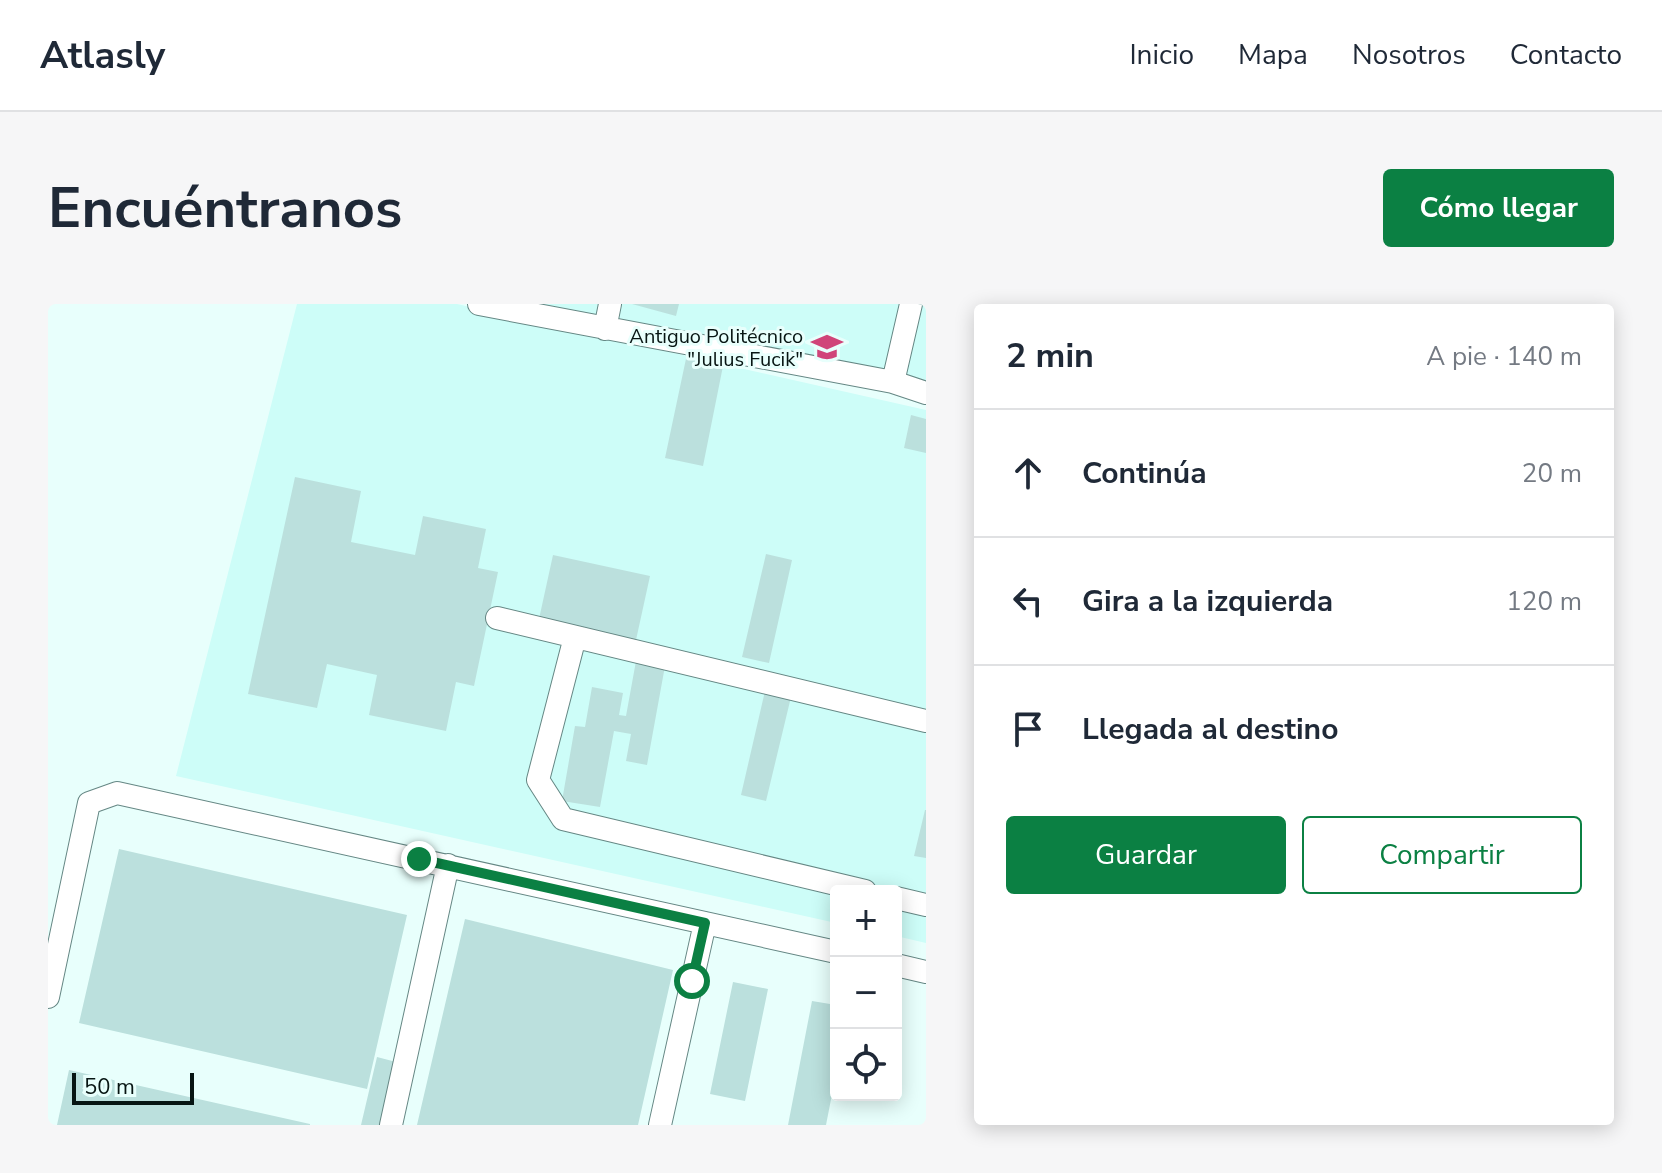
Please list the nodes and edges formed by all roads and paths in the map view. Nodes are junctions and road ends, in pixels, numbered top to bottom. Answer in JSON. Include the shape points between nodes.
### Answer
{"nodes":[{"id":1,"x":479,"y":304,"type":"edge"},
{"id":2,"x":610,"y":304,"type":"edge"},
{"id":3,"x":911,"y":304,"type":"edge"},
{"id":4,"x":605,"y":329,"type":"junction"},
{"id":5,"x":893,"y":382,"type":"junction"},
{"id":6,"x":926,"y":393,"type":"edge"},
{"id":7,"x":497,"y":618,"type":"dead end"},
{"id":8,"x":575,"y":637,"type":"junction"},
{"id":9,"x":926,"y":721,"type":"edge"},
{"id":10,"x":448,"y":865,"type":"junction"},
{"id":11,"x":840,"y":885,"type":"edge"},
{"id":12,"x":902,"y":899,"type":"edge"},
{"id":13,"x":926,"y":905,"type":"edge"},
{"id":14,"x":705,"y":923,"type":"junction"},
{"id":15,"x":830,"y":951,"type":"edge"},
{"id":16,"x":902,"y":966,"type":"edge"},
{"id":17,"x":926,"y":972,"type":"edge"},
{"id":18,"x":48,"y":997,"type":"edge"},
{"id":19,"x":391,"y":1125,"type":"edge"},
{"id":20,"x":660,"y":1125,"type":"edge"}],
"edges":[{"from":1,"to":4,"type":"street"},
{"from":2,"to":4,"type":"street"},
{"from":3,"to":5,"type":"street"},
{"from":4,"to":5,"type":"street"},
{"from":5,"to":6,"type":"street"},
{"from":7,"to":8,"type":"street"},
{"from":8,"to":9,"type":"street"},
{"from":8,"to":11,"type":"street","via":[[538,780],[563,819]]},
{"from":10,"to":14,"type":"street"},
{"from":10,"to":18,"type":"street","via":[[117,793],[89,803]]},
{"from":10,"to":19,"type":"street"},
{"from":12,"to":13,"type":"street"},
{"from":14,"to":15,"type":"street"},
{"from":14,"to":20,"type":"street"},
{"from":16,"to":17,"type":"street"}]}
